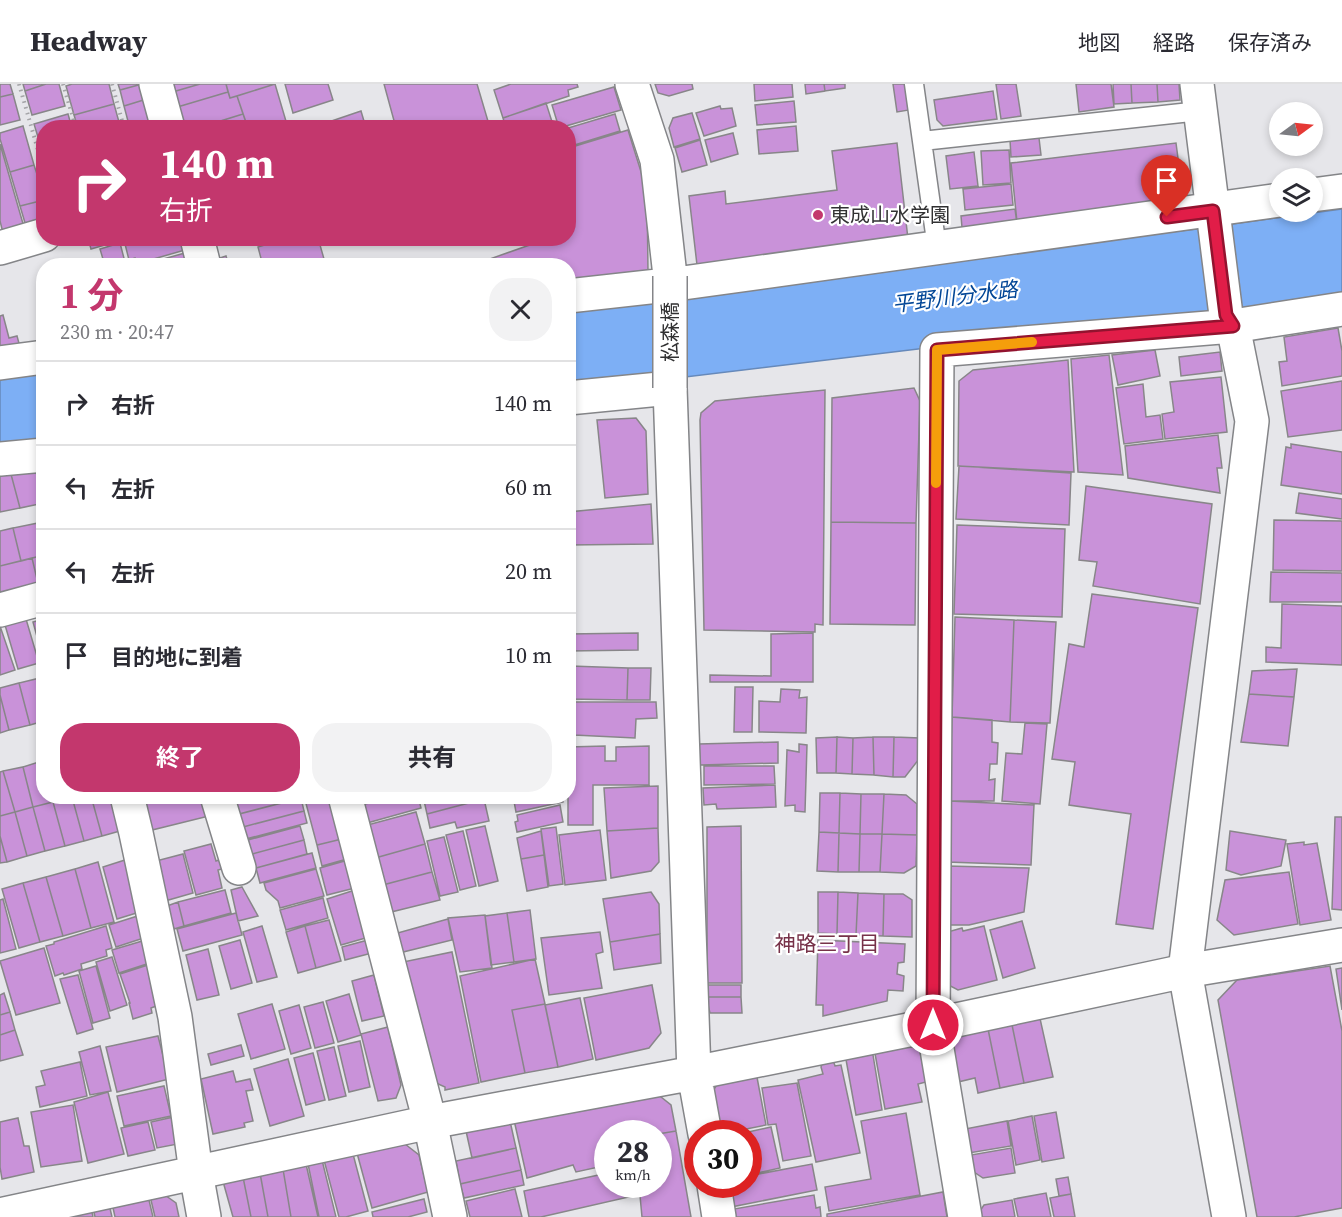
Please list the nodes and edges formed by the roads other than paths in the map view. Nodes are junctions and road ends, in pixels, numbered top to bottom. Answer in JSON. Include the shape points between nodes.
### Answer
{"nodes":[{"id":1,"x":156,"y":84,"type":"edge"},
{"id":2,"x":632,"y":84,"type":"edge"},
{"id":3,"x":914,"y":84,"type":"edge"},
{"id":4,"x":1198,"y":97,"type":"edge"},
{"id":5,"x":166,"y":120,"type":"edge"},
{"id":6,"x":922,"y":141,"type":"junction"},
{"id":7,"x":1342,"y":191,"type":"edge"},
{"id":8,"x":1323,"y":194,"type":"edge"},
{"id":9,"x":1269,"y":202,"type":"edge"},
{"id":10,"x":1214,"y":215,"type":"junction"},
{"id":11,"x":36,"y":237,"type":"edge"},
{"id":12,"x":0,"y":248,"type":"edge"},
{"id":13,"x":937,"y":248,"type":"junction"},
{"id":14,"x":576,"y":295,"type":"edge"},
{"id":15,"x":1342,"y":309,"type":"edge"},
{"id":16,"x":1230,"y":320,"type":"junction"},
{"id":17,"x":36,"y":358,"type":"edge"},
{"id":18,"x":0,"y":363,"type":"edge"},
{"id":19,"x":670,"y":388,"type":"junction"},
{"id":20,"x":576,"y":397,"type":"edge"},
{"id":21,"x":36,"y":455,"type":"edge"},
{"id":22,"x":0,"y":459,"type":"edge"},
{"id":23,"x":36,"y":600,"type":"edge"},
{"id":24,"x":0,"y":610,"type":"edge"},
{"id":25,"x":129,"y":804,"type":"edge"},
{"id":26,"x":219,"y":804,"type":"edge"},
{"id":27,"x":347,"y":804,"type":"edge"},
{"id":28,"x":239,"y":868,"type":"dead end"},
{"id":29,"x":1342,"y":945,"type":"edge"},
{"id":30,"x":1185,"y":971,"type":"junction"},
{"id":31,"x":933,"y":1025,"type":"junction"},
{"id":32,"x":694,"y":1073,"type":"junction"},
{"id":33,"x":702,"y":1120,"type":"edge"},
{"id":34,"x":430,"y":1122,"type":"junction"},
{"id":35,"x":196,"y":1173,"type":"junction"},
{"id":36,"x":716,"y":1198,"type":"edge"},
{"id":37,"x":0,"y":1215,"type":"edge"},
{"id":38,"x":204,"y":1217,"type":"edge"},
{"id":39,"x":450,"y":1217,"type":"edge"},
{"id":40,"x":719,"y":1217,"type":"edge"},
{"id":41,"x":965,"y":1217,"type":"edge"},
{"id":42,"x":1229,"y":1217,"type":"edge"}],
"edges":[{"from":1,"to":5,"type":"street"},
{"from":2,"to":19,"type":"street","name":"松森橋","bridge":true,"via":[[657,160],[670,276]]},
{"from":3,"to":6,"type":"lane"},
{"from":4,"to":6,"type":"lane"},
{"from":4,"to":10,"type":"street"},
{"from":6,"to":13,"type":"lane"},
{"from":7,"to":8,"type":"street"},
{"from":9,"to":10,"type":"street"},
{"from":10,"to":13,"type":"street"},
{"from":10,"to":16,"type":"street"},
{"from":11,"to":12,"type":"street"},
{"from":13,"to":14,"type":"street"},
{"from":15,"to":16,"type":"street"},
{"from":16,"to":30,"type":"street","via":[[1252,421]]},
{"from":16,"to":31,"type":"street","via":[[937,350]]},
{"from":17,"to":18,"type":"street"},
{"from":19,"to":20,"type":"street"},
{"from":19,"to":32,"type":"street","name":"松森橋"},
{"from":21,"to":22,"type":"street"},
{"from":23,"to":24,"type":"street"},
{"from":25,"to":35,"type":"street","via":[[175,1017]]},
{"from":26,"to":28,"type":"street"},
{"from":27,"to":34,"type":"street"},
{"from":29,"to":30,"type":"street"},
{"from":30,"to":31,"type":"street"},
{"from":30,"to":42,"type":"street"},
{"from":31,"to":32,"type":"street"},
{"from":31,"to":41,"type":"street"},
{"from":32,"to":33,"type":"street","name":"松森橋"},
{"from":32,"to":34,"type":"street"},
{"from":34,"to":35,"type":"street"},
{"from":34,"to":39,"type":"street"},
{"from":35,"to":37,"type":"street"},
{"from":35,"to":38,"type":"street"},
{"from":36,"to":40,"type":"street"}]}
